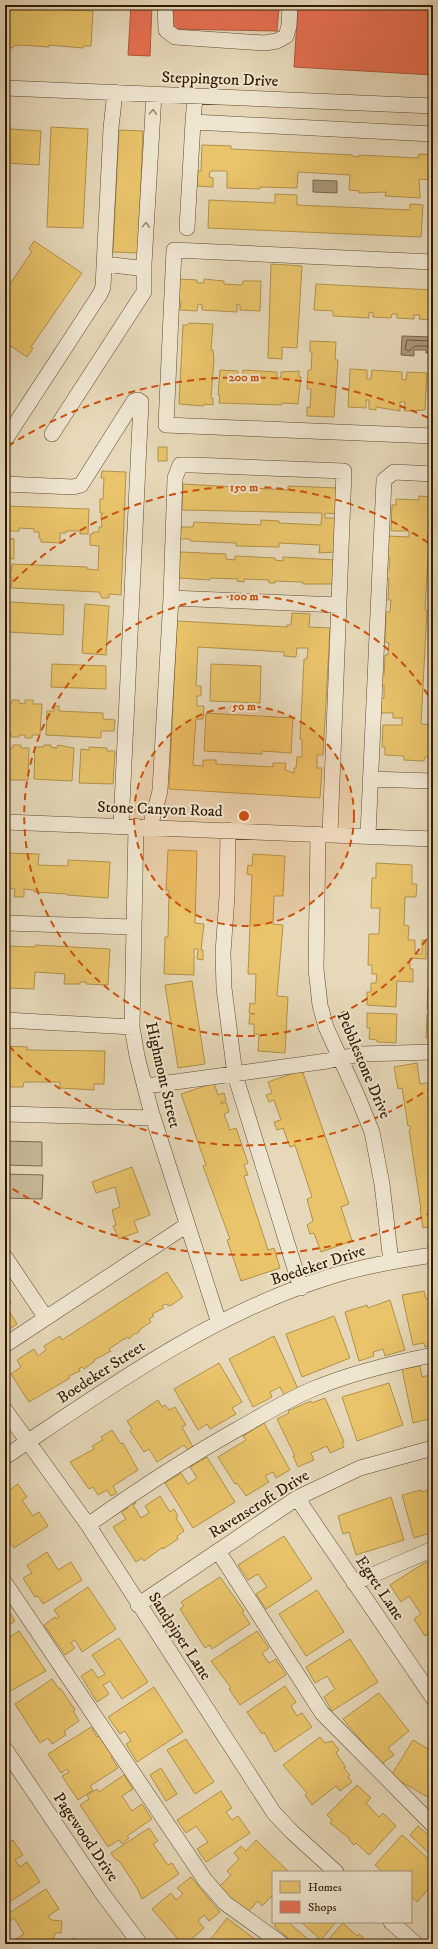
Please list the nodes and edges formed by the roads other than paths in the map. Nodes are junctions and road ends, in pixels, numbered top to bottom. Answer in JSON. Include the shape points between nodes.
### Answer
{"nodes":[{"id":1,"x":165,"y":5,"type":"edge"},
{"id":2,"x":290,"y":5,"type":"edge"},
{"id":3,"x":5,"y":88,"type":"edge"},
{"id":4,"x":115,"y":92,"type":"junction"},
{"id":5,"x":154,"y":94,"type":"junction"},
{"id":6,"x":195,"y":96,"type":"junction"},
{"id":7,"x":433,"y":106,"type":"edge"},
{"id":8,"x":193,"y":122,"type":"junction"},
{"id":9,"x":433,"y":134,"type":"edge"},
{"id":10,"x":188,"y":228,"type":"dead end"},
{"id":11,"x":433,"y":262,"type":"edge"},
{"id":12,"x":105,"y":264,"type":"junction"},
{"id":13,"x":144,"y":264,"type":"junction"},
{"id":14,"x":52,"y":434,"type":"dead end"},
{"id":15,"x":433,"y":436,"type":"edge"},
{"id":16,"x":5,"y":440,"type":"edge"},
{"id":17,"x":433,"y":474,"type":"edge"},
{"id":18,"x":5,"y":484,"type":"edge"},
{"id":19,"x":171,"y":598,"type":"junction"},
{"id":20,"x":340,"y":605,"type":"junction"},
{"id":21,"x":370,"y":779,"type":"junction"},
{"id":22,"x":433,"y":781,"type":"edge"},
{"id":23,"x":5,"y":822,"type":"edge"},
{"id":24,"x":128,"y":826,"type":"junction"},
{"id":25,"x":151,"y":827,"type":"junction"},
{"id":26,"x":228,"y":830,"type":"junction"},
{"id":27,"x":324,"y":834,"type":"junction"},
{"id":28,"x":368,"y":836,"type":"junction"},
{"id":29,"x":433,"y":839,"type":"edge"},
{"id":30,"x":5,"y":923,"type":"edge"},
{"id":31,"x":133,"y":927,"type":"junction"},
{"id":32,"x":5,"y":1020,"type":"edge"},
{"id":33,"x":132,"y":1027,"type":"junction"},
{"id":34,"x":433,"y":1052,"type":"edge"},
{"id":35,"x":339,"y":1058,"type":"junction"},
{"id":36,"x":235,"y":1075,"type":"junction"},
{"id":37,"x":146,"y":1086,"type":"junction"},
{"id":38,"x":5,"y":1114,"type":"edge"},
{"id":39,"x":153,"y":1118,"type":"junction"},
{"id":40,"x":187,"y":1225,"type":"junction"},
{"id":41,"x":433,"y":1255,"type":"edge"},
{"id":42,"x":5,"y":1257,"type":"edge"},
{"id":43,"x":391,"y":1262,"type":"junction"},
{"id":44,"x":301,"y":1288,"type":"junction"},
{"id":45,"x":46,"y":1318,"type":"junction"},
{"id":46,"x":219,"y":1323,"type":"junction"},
{"id":47,"x":5,"y":1345,"type":"edge"},
{"id":48,"x":433,"y":1355,"type":"edge"},
{"id":49,"x":5,"y":1410,"type":"edge"},
{"id":50,"x":28,"y":1442,"type":"junction"},
{"id":51,"x":433,"y":1448,"type":"edge"},
{"id":52,"x":5,"y":1457,"type":"edge"},
{"id":53,"x":297,"y":1498,"type":"junction"},
{"id":54,"x":88,"y":1525,"type":"junction"},
{"id":55,"x":433,"y":1549,"type":"edge"},
{"id":56,"x":218,"y":1551,"type":"junction"},
{"id":57,"x":5,"y":1583,"type":"edge"},
{"id":58,"x":354,"y":1583,"type":"junction"},
{"id":59,"x":138,"y":1605,"type":"junction"},
{"id":60,"x":433,"y":1698,"type":"edge"},
{"id":61,"x":5,"y":1749,"type":"edge"},
{"id":62,"x":433,"y":1825,"type":"edge"},
{"id":63,"x":335,"y":1871,"type":"edge"},
{"id":64,"x":392,"y":1923,"type":"edge"},
{"id":65,"x":140,"y":1944,"type":"edge"},
{"id":66,"x":282,"y":1944,"type":"edge"},
{"id":67,"x":416,"y":1944,"type":"edge"}],
"edges":[{"from":1,"to":2,"type":"street","via":[[166,30],[169,35],[265,42],[277,41],[286,36]]},
{"from":3,"to":4,"type":"street","name":"Steppington Drive"},
{"from":4,"to":5,"type":"street","name":"Steppington Drive"},
{"from":4,"to":12,"type":"street"},
{"from":5,"to":6,"type":"street","name":"Steppington Drive"},
{"from":13,"to":5,"type":"street","one_way":true},
{"from":6,"to":7,"type":"street","name":"Steppington Drive"},
{"from":6,"to":8,"type":"street"},
{"from":8,"to":9,"type":"street"},
{"from":8,"to":10,"type":"street"},
{"from":11,"to":15,"type":"street","via":[[174,250],[166,425]]},
{"from":12,"to":13,"type":"street","via":[[138,268]]},
{"from":12,"to":16,"type":"street","via":[[100,294]]},
{"from":13,"to":14,"type":"street","via":[[144,292],[140,300]]},
{"from":17,"to":21,"type":"street","via":[[394,472],[384,480]]},
{"from":18,"to":24,"type":"street","name":"Highmont Street","via":[[73,488],[81,485],[134,401],[141,402]]},
{"from":19,"to":20,"type":"street"},
{"from":19,"to":20,"type":"street","name":"Pebblestone Drive","via":[[175,478],[180,466],[193,464],[344,471]]},
{"from":19,"to":25,"type":"street","via":[[160,790],[152,814]]},
{"from":20,"to":27,"type":"street","name":"Pebblestone Drive"},
{"from":21,"to":22,"type":"street"},
{"from":21,"to":28,"type":"street"},
{"from":23,"to":24,"type":"street","name":"Stone Canyon Road"},
{"from":24,"to":25,"type":"street","name":"Stone Canyon Road"},
{"from":24,"to":31,"type":"street","name":"Highmont Street"},
{"from":25,"to":26,"type":"street","name":"Stone Canyon Road"},
{"from":26,"to":27,"type":"street","name":"Stone Canyon Road"},
{"from":26,"to":36,"type":"street","via":[[224,988]]},
{"from":27,"to":28,"type":"street","name":"Stone Canyon Road"},
{"from":27,"to":35,"type":"street","name":"Pebblestone Drive","via":[[316,969],[322,1012]]},
{"from":28,"to":29,"type":"street","name":"Stone Canyon Road"},
{"from":30,"to":31,"type":"street"},
{"from":31,"to":33,"type":"street","name":"Highmont Street"},
{"from":32,"to":33,"type":"street"},
{"from":33,"to":37,"type":"street","name":"Highmont Street"},
{"from":34,"to":35,"type":"street","via":[[361,1054]]},
{"from":35,"to":36,"type":"street"},
{"from":35,"to":43,"type":"street","name":"Pebblestone Drive","via":[[372,1132],[382,1184]]},
{"from":36,"to":37,"type":"street"},
{"from":36,"to":44,"type":"street"},
{"from":37,"to":39,"type":"street","name":"Highmont Street"},
{"from":38,"to":39,"type":"street"},
{"from":39,"to":40,"type":"street","name":"Highmont Street"},
{"from":40,"to":45,"type":"street"},
{"from":40,"to":46,"type":"street","name":"Highmont Street"},
{"from":41,"to":43,"type":"street","name":"Boedeker Drive"},
{"from":42,"to":45,"type":"street"},
{"from":43,"to":44,"type":"street","name":"Boedeker Drive","via":[[333,1276]]},
{"from":44,"to":46,"type":"street","name":"Boedeker Drive","via":[[272,1298]]},
{"from":45,"to":47,"type":"street"},
{"from":46,"to":50,"type":"street","name":"Boedeker Street","via":[[164,1352]]},
{"from":48,"to":54,"type":"street","via":[[354,1375],[314,1388],[282,1403],[134,1492]]},
{"from":49,"to":50,"type":"street","name":"Sandpiper Lane"},
{"from":50,"to":52,"type":"street","name":"Boedeker Street"},
{"from":50,"to":54,"type":"street","name":"Sandpiper Lane"},
{"from":51,"to":53,"type":"street","name":"Ravenscroft Drive","via":[[360,1468]]},
{"from":53,"to":56,"type":"street","name":"Ravenscroft Drive"},
{"from":53,"to":58,"type":"street","name":"Egret Lane"},
{"from":54,"to":59,"type":"street","name":"Sandpiper Lane"},
{"from":55,"to":58,"type":"street"},
{"from":56,"to":59,"type":"street","name":"Ravenscroft Drive"},
{"from":56,"to":62,"type":"street","via":[[322,1713]]},
{"from":57,"to":66,"type":"street","via":[[205,1880],[225,1903]]},
{"from":58,"to":60,"type":"street","name":"Egret Lane"},
{"from":59,"to":63,"type":"street","name":"Sandpiper Lane","via":[[274,1813]]},
{"from":61,"to":65,"type":"street","name":"Pagewood Drive","via":[[102,1893]]},
{"from":64,"to":67,"type":"street"}]}
